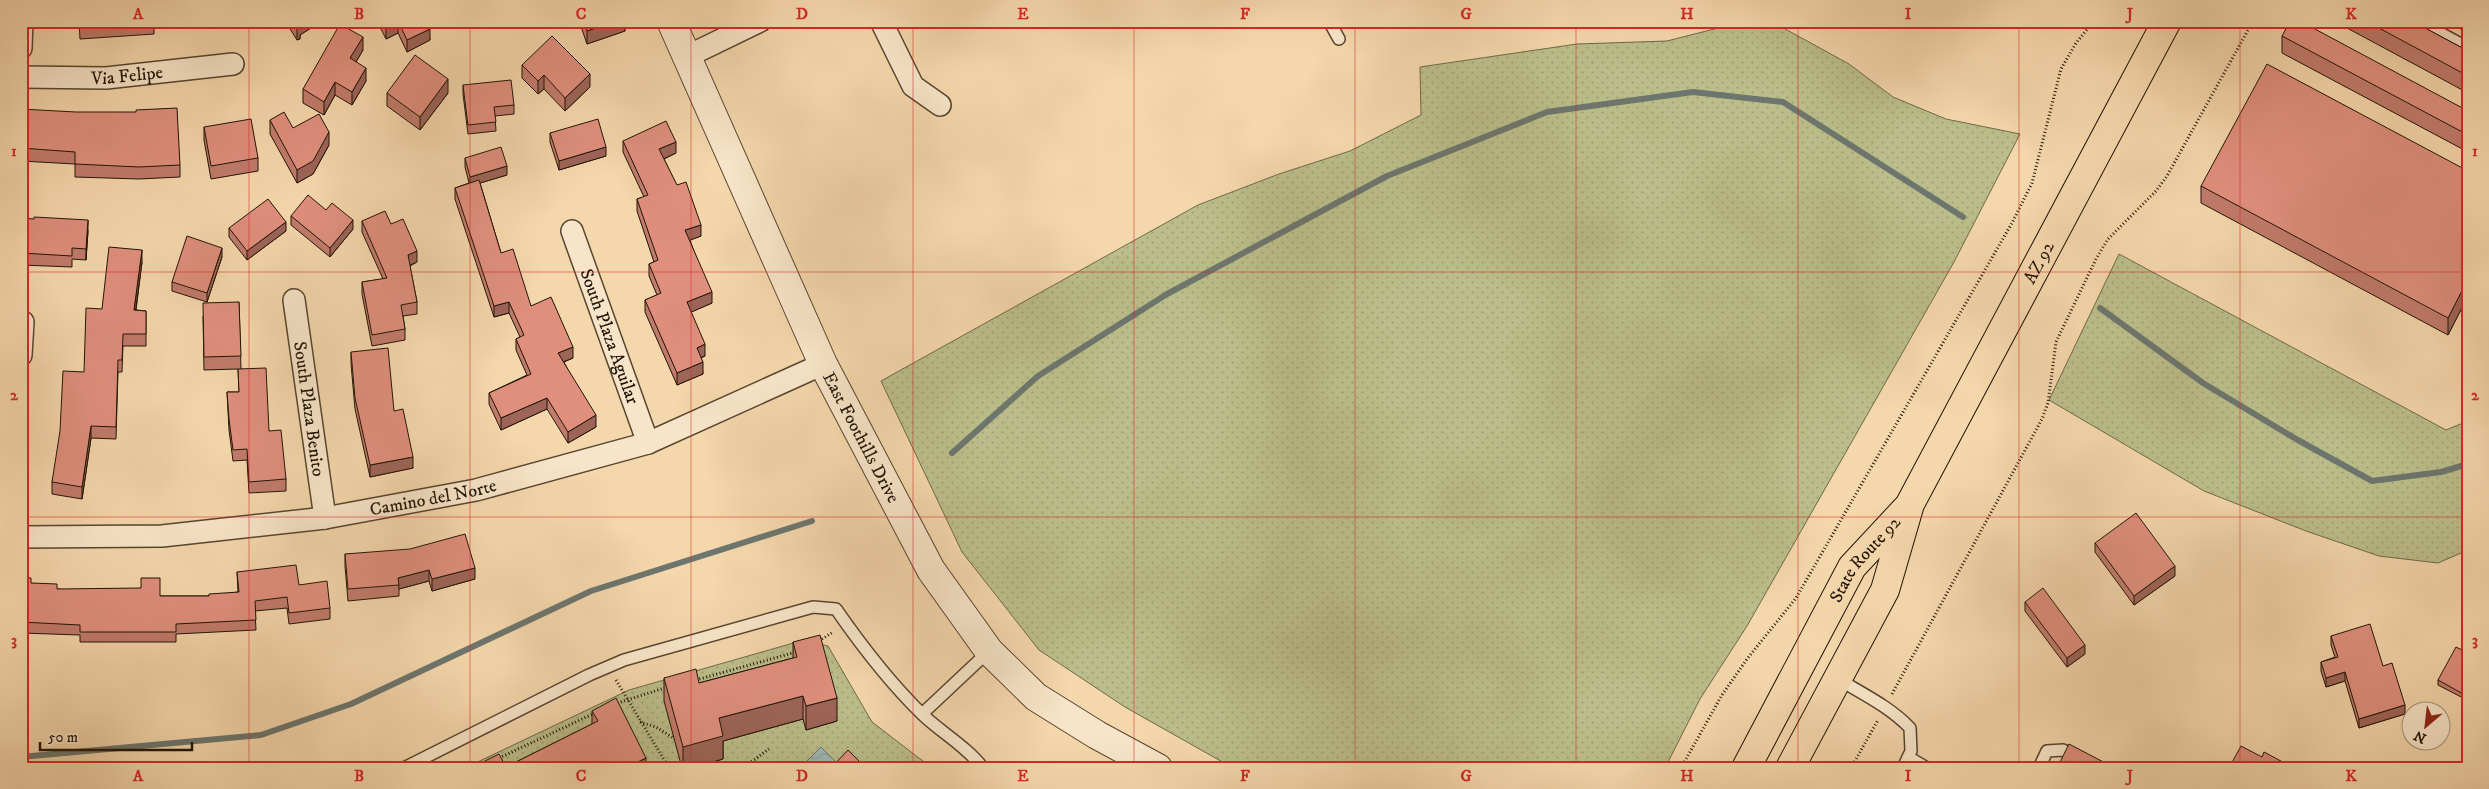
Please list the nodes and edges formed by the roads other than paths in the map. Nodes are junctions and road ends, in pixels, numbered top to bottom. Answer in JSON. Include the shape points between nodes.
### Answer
{"nodes":[{"id":1,"x":22,"y":21,"type":"edge"},
{"id":2,"x":671,"y":21,"type":"edge"},
{"id":3,"x":760,"y":21,"type":"edge"},
{"id":4,"x":881,"y":21,"type":"edge"},
{"id":5,"x":1329,"y":21,"type":"edge"},
{"id":6,"x":2168,"y":21,"type":"edge"},
{"id":7,"x":2418,"y":21,"type":"edge"},
{"id":8,"x":1339,"y":39,"type":"dead end"},
{"id":9,"x":21,"y":48,"type":"edge"},
{"id":10,"x":2468,"y":48,"type":"edge"},
{"id":11,"x":688,"y":56,"type":"junction"},
{"id":12,"x":233,"y":64,"type":"dead end"},
{"id":13,"x":21,"y":77,"type":"edge"},
{"id":14,"x":940,"y":105,"type":"dead end"},
{"id":15,"x":572,"y":231,"type":"dead end"},
{"id":16,"x":294,"y":300,"type":"dead end"},
{"id":17,"x":23,"y":322,"type":"dead end"},
{"id":18,"x":21,"y":355,"type":"edge"},
{"id":19,"x":823,"y":364,"type":"junction"},
{"id":20,"x":648,"y":443,"type":"junction"},
{"id":21,"x":1910,"y":504,"type":"junction"},
{"id":22,"x":325,"y":518,"type":"junction"},
{"id":23,"x":21,"y":536,"type":"edge"},
{"id":24,"x":989,"y":652,"type":"junction"},
{"id":25,"x":1838,"y":679,"type":"junction"},
{"id":26,"x":922,"y":714,"type":"junction"},
{"id":27,"x":1906,"y":763,"type":"edge"},
{"id":28,"x":404,"y":768,"type":"edge"},
{"id":29,"x":983,"y":768,"type":"edge"},
{"id":30,"x":1158,"y":768,"type":"edge"},
{"id":31,"x":1746,"y":768,"type":"edge"},
{"id":32,"x":1790,"y":768,"type":"edge"},
{"id":33,"x":1927,"y":768,"type":"edge"},
{"id":34,"x":2039,"y":768,"type":"edge"},
{"id":35,"x":2097,"y":768,"type":"edge"}],
"edges":[{"from":1,"to":9,"type":"street"},
{"from":2,"to":11,"type":"street","name":"East Foothills Drive"},
{"from":3,"to":11,"type":"street"},
{"from":4,"to":14,"type":"street","via":[[913,86]]},
{"from":5,"to":8,"type":"lane"},
{"from":6,"to":21,"type":"main road","name":"AZ 92","number":"AZ 92"},
{"from":7,"to":10,"type":"lane"},
{"from":11,"to":19,"type":"street","name":"East Foothills Drive"},
{"from":12,"to":13,"type":"street","name":"Via Felipe","via":[[106,78]]},
{"from":15,"to":20,"type":"street","name":"South Plaza Aguilar"},
{"from":16,"to":22,"type":"street","name":"South Plaza Benito"},
{"from":17,"to":18,"type":"street"},
{"from":19,"to":20,"type":"street","name":"Camino del Norte"},
{"from":19,"to":24,"type":"street","name":"East Foothills Drive","via":[[931,570]]},
{"from":20,"to":22,"type":"street","name":"Camino del Norte","via":[[476,490]]},
{"from":21,"to":25,"type":"main road","name":"State Route 92","number":"AZ 92","via":[[1885,590]]},
{"from":21,"to":31,"type":"main road","name":"State Route 92","number":"AZ 92","via":[[1852,568]]},
{"from":22,"to":23,"type":"street","name":"Camino del Norte","via":[[162,536]]},
{"from":24,"to":26,"type":"lane"},
{"from":24,"to":30,"type":"street","name":"East Foothills Drive","via":[[1036,697]]},
{"from":25,"to":27,"type":"lane","via":[[1900,717],[1910,728],[1911,751]]},
{"from":25,"to":32,"type":"main road","name":"State Route 92","number":"AZ 92"},
{"from":26,"to":28,"type":"lane","via":[[872,662],[836,609],[813,607],[624,660]]},
{"from":26,"to":29,"type":"lane","via":[[975,757]]},
{"from":27,"to":33,"type":"lane"},
{"from":34,"to":35,"type":"lane","via":[[2047,751],[2063,750]]}]}
